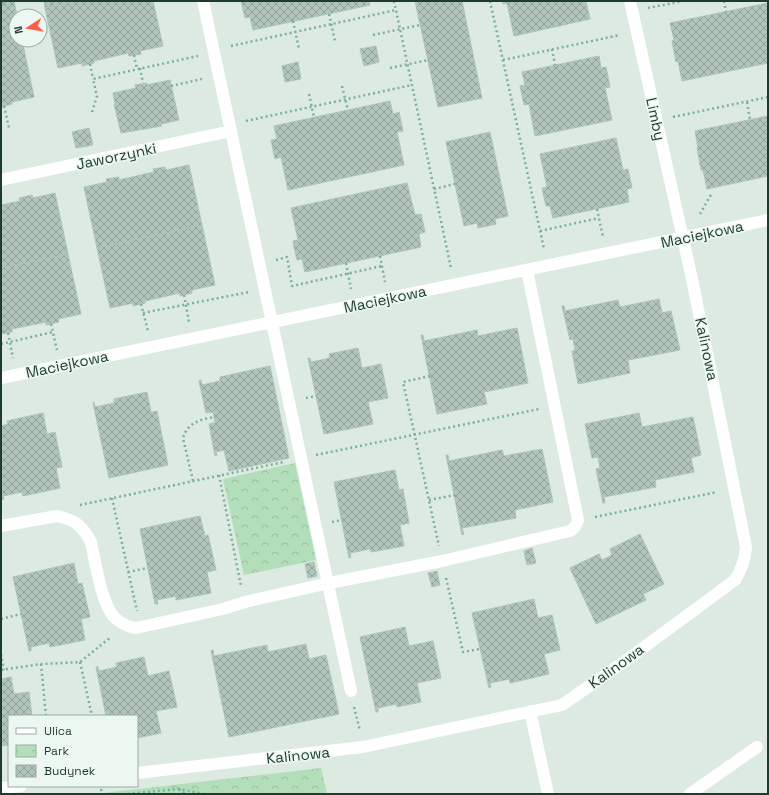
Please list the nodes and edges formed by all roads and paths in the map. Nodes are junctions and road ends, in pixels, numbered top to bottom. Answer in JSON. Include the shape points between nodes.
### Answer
{"nodes":[{"id":1,"x":203,"y":1,"type":"edge"},
{"id":2,"x":394,"y":1,"type":"edge"},
{"id":3,"x":490,"y":1,"type":"edge"},
{"id":4,"x":630,"y":1,"type":"edge"},
{"id":5,"x":683,"y":1,"type":"edge"},
{"id":6,"x":724,"y":1,"type":"edge"},
{"id":7,"x":669,"y":2,"type":"edge"},
{"id":8,"x":643,"y":9,"type":"dead end"},
{"id":9,"x":396,"y":10,"type":"junction"},
{"id":10,"x":726,"y":12,"type":"dead end"},
{"id":11,"x":329,"y":14,"type":"dead end"},
{"id":12,"x":293,"y":21,"type":"dead end"},
{"id":13,"x":331,"y":24,"type":"junction"},
{"id":14,"x":420,"y":25,"type":"dead end"},
{"id":15,"x":400,"y":29,"type":"junction"},
{"id":16,"x":295,"y":32,"type":"junction"},
{"id":17,"x":626,"y":34,"type":"dead end"},
{"id":18,"x":373,"y":35,"type":"dead end"},
{"id":19,"x":335,"y":41,"type":"dead end"},
{"id":20,"x":224,"y":48,"type":"dead end"},
{"id":21,"x":299,"y":49,"type":"dead end"},
{"id":22,"x":552,"y":49,"type":"junction"},
{"id":23,"x":134,"y":55,"type":"dead end"},
{"id":24,"x":202,"y":55,"type":"dead end"},
{"id":25,"x":428,"y":60,"type":"dead end"},
{"id":26,"x":503,"y":60,"type":"junction"},
{"id":27,"x":90,"y":64,"type":"dead end"},
{"id":28,"x":407,"y":65,"type":"junction"},
{"id":29,"x":555,"y":65,"type":"dead end"},
{"id":30,"x":390,"y":68,"type":"dead end"},
{"id":31,"x":139,"y":69,"type":"junction"},
{"id":32,"x":207,"y":78,"type":"dead end"},
{"id":33,"x":93,"y":79,"type":"junction"},
{"id":34,"x":144,"y":83,"type":"dead end"},
{"id":35,"x":412,"y":85,"type":"junction"},
{"id":36,"x":171,"y":86,"type":"dead end"},
{"id":37,"x":342,"y":86,"type":"dead end"},
{"id":38,"x":309,"y":94,"type":"dead end"},
{"id":39,"x":768,"y":97,"type":"edge"},
{"id":40,"x":345,"y":100,"type":"junction"},
{"id":41,"x":747,"y":102,"type":"junction"},
{"id":42,"x":4,"y":106,"type":"dead end"},
{"id":43,"x":312,"y":107,"type":"junction"},
{"id":44,"x":348,"y":110,"type":"dead end"},
{"id":45,"x":92,"y":112,"type":"dead end"},
{"id":46,"x":314,"y":117,"type":"dead end"},
{"id":47,"x":668,"y":118,"type":"dead end"},
{"id":48,"x":750,"y":120,"type":"dead end"},
{"id":49,"x":241,"y":122,"type":"dead end"},
{"id":50,"x":9,"y":128,"type":"dead end"},
{"id":51,"x":231,"y":131,"type":"junction"},
{"id":52,"x":1,"y":180,"type":"edge"},
{"id":53,"x":455,"y":184,"type":"dead end"},
{"id":54,"x":434,"y":189,"type":"junction"},
{"id":55,"x":712,"y":193,"type":"dead end"},
{"id":56,"x":597,"y":209,"type":"dead end"},
{"id":57,"x":700,"y":214,"type":"dead end"},
{"id":58,"x":600,"y":218,"type":"junction"},
{"id":59,"x":768,"y":220,"type":"edge"},
{"id":60,"x":540,"y":231,"type":"junction"},
{"id":61,"x":683,"y":238,"type":"junction"},
{"id":62,"x":604,"y":241,"type":"dead end"},
{"id":63,"x":545,"y":253,"type":"dead end"},
{"id":64,"x":380,"y":256,"type":"dead end"},
{"id":65,"x":272,"y":261,"type":"dead end"},
{"id":66,"x":346,"y":263,"type":"dead end"},
{"id":67,"x":382,"y":266,"type":"junction"},
{"id":68,"x":527,"y":270,"type":"junction"},
{"id":69,"x":452,"y":273,"type":"dead end"},
{"id":70,"x":348,"y":274,"type":"junction"},
{"id":71,"x":386,"y":286,"type":"dead end"},
{"id":72,"x":252,"y":291,"type":"dead end"},
{"id":73,"x":352,"y":293,"type":"dead end"},
{"id":74,"x":184,"y":295,"type":"dead end"},
{"id":75,"x":141,"y":304,"type":"dead end"},
{"id":76,"x":186,"y":305,"type":"junction"},
{"id":77,"x":143,"y":313,"type":"junction"},
{"id":78,"x":272,"y":321,"type":"junction"},
{"id":79,"x":51,"y":324,"type":"dead end"},
{"id":80,"x":190,"y":326,"type":"dead end"},
{"id":81,"x":53,"y":332,"type":"junction"},
{"id":82,"x":8,"y":333,"type":"dead end"},
{"id":83,"x":149,"y":335,"type":"dead end"},
{"id":84,"x":10,"y":342,"type":"junction"},
{"id":85,"x":1,"y":344,"type":"edge"},
{"id":86,"x":58,"y":354,"type":"dead end"},
{"id":87,"x":14,"y":363,"type":"dead end"},
{"id":88,"x":430,"y":376,"type":"dead end"},
{"id":89,"x":1,"y":378,"type":"edge"},
{"id":90,"x":554,"y":405,"type":"junction"},
{"id":91,"x":214,"y":417,"type":"dead end"},
{"id":92,"x":414,"y":434,"type":"junction"},
{"id":93,"x":301,"y":458,"type":"junction"},
{"id":94,"x":219,"y":476,"type":"junction"},
{"id":95,"x":192,"y":481,"type":"junction"},
{"id":96,"x":724,"y":491,"type":"dead end"},
{"id":97,"x":454,"y":495,"type":"dead end"},
{"id":98,"x":112,"y":498,"type":"junction"},
{"id":99,"x":428,"y":500,"type":"junction"},
{"id":100,"x":77,"y":506,"type":"dead end"},
{"id":101,"x":578,"y":520,"type":"junction"},
{"id":102,"x":1,"y":526,"type":"edge"},
{"id":103,"x":442,"y":561,"type":"junction"},
{"id":104,"x":148,"y":568,"type":"dead end"},
{"id":105,"x":128,"y":572,"type":"junction"},
{"id":106,"x":329,"y":583,"type":"junction"},
{"id":107,"x":245,"y":602,"type":"junction"},
{"id":108,"x":21,"y":614,"type":"dead end"},
{"id":109,"x":1,"y":619,"type":"edge"},
{"id":110,"x":127,"y":626,"type":"junction"},
{"id":111,"x":141,"y":627,"type":"junction"},
{"id":112,"x":480,"y":649,"type":"dead end"},
{"id":113,"x":1,"y":654,"type":"edge"},
{"id":114,"x":80,"y":662,"type":"junction"},
{"id":115,"x":41,"y":664,"type":"junction"},
{"id":116,"x":3,"y":670,"type":"edge"},
{"id":117,"x":351,"y":691,"type":"dead end"},
{"id":118,"x":355,"y":709,"type":"dead end"},
{"id":119,"x":530,"y":711,"type":"junction"},
{"id":120,"x":46,"y":715,"type":"edge"},
{"id":121,"x":92,"y":715,"type":"edge"},
{"id":122,"x":357,"y":720,"type":"dead end"},
{"id":123,"x":757,"y":747,"type":"dead end"},
{"id":124,"x":138,"y":773,"type":"edge"},
{"id":125,"x":11,"y":787,"type":"edge"},
{"id":126,"x":1,"y":788,"type":"edge"},
{"id":127,"x":101,"y":789,"type":"dead end"},
{"id":128,"x":179,"y":790,"type":"junction"},
{"id":129,"x":102,"y":794,"type":"edge"},
{"id":130,"x":128,"y":794,"type":"edge"},
{"id":131,"x":185,"y":794,"type":"edge"},
{"id":132,"x":204,"y":794,"type":"edge"},
{"id":133,"x":548,"y":794,"type":"edge"},
{"id":134,"x":690,"y":794,"type":"edge"}],
"edges":[{"from":1,"to":51,"type":"street"},
{"from":2,"to":9,"type":"path"},
{"from":3,"to":26,"type":"path"},
{"from":4,"to":61,"type":"street","name":"Limby"},
{"from":5,"to":7,"type":"path"},
{"from":6,"to":10,"type":"path"},
{"from":7,"to":8,"type":"path"},
{"from":9,"to":13,"type":"path"},
{"from":9,"to":15,"type":"path"},
{"from":11,"to":13,"type":"path"},
{"from":12,"to":16,"type":"path"},
{"from":13,"to":16,"type":"path"},
{"from":13,"to":19,"type":"path"},
{"from":14,"to":15,"type":"path"},
{"from":15,"to":18,"type":"path"},
{"from":15,"to":28,"type":"path"},
{"from":16,"to":20,"type":"path"},
{"from":16,"to":21,"type":"path"},
{"from":17,"to":22,"type":"path"},
{"from":22,"to":26,"type":"path"},
{"from":22,"to":29,"type":"path"},
{"from":23,"to":31,"type":"path"},
{"from":24,"to":31,"type":"path"},
{"from":25,"to":28,"type":"path"},
{"from":26,"to":60,"type":"path"},
{"from":27,"to":33,"type":"path"},
{"from":28,"to":30,"type":"path"},
{"from":28,"to":35,"type":"path"},
{"from":31,"to":33,"type":"path"},
{"from":31,"to":34,"type":"path"},
{"from":32,"to":36,"type":"path"},
{"from":33,"to":45,"type":"path","via":[[97,96]]},
{"from":35,"to":40,"type":"path"},
{"from":35,"to":54,"type":"path"},
{"from":37,"to":40,"type":"path"},
{"from":38,"to":43,"type":"path"},
{"from":39,"to":41,"type":"path"},
{"from":40,"to":43,"type":"path"},
{"from":40,"to":44,"type":"path"},
{"from":41,"to":47,"type":"path"},
{"from":41,"to":48,"type":"path"},
{"from":42,"to":50,"type":"path"},
{"from":43,"to":46,"type":"path"},
{"from":43,"to":49,"type":"path"},
{"from":51,"to":52,"type":"street","name":"Jaworzynki"},
{"from":51,"to":78,"type":"street"},
{"from":53,"to":54,"type":"path"},
{"from":54,"to":69,"type":"path"},
{"from":55,"to":57,"type":"path"},
{"from":56,"to":58,"type":"path"},
{"from":58,"to":60,"type":"path"},
{"from":58,"to":62,"type":"path"},
{"from":59,"to":61,"type":"street","name":"Maciejkowa"},
{"from":60,"to":63,"type":"path"},
{"from":61,"to":68,"type":"street","name":"Maciejkowa"},
{"from":61,"to":119,"type":"street","name":"Kalinowa","via":[[745,539],[744,561],[735,580],[562,705]]},
{"from":64,"to":67,"type":"path"},
{"from":65,"to":70,"type":"path","via":[[287,257],[292,286]]},
{"from":66,"to":70,"type":"path"},
{"from":67,"to":70,"type":"path"},
{"from":67,"to":71,"type":"path"},
{"from":68,"to":78,"type":"street","name":"Maciejkowa"},
{"from":68,"to":90,"type":"street"},
{"from":70,"to":73,"type":"path"},
{"from":72,"to":76,"type":"path"},
{"from":74,"to":76,"type":"path"},
{"from":75,"to":77,"type":"path"},
{"from":76,"to":77,"type":"path"},
{"from":76,"to":80,"type":"path"},
{"from":77,"to":83,"type":"path"},
{"from":78,"to":89,"type":"street","name":"Maciejkowa"},
{"from":78,"to":93,"type":"street"},
{"from":79,"to":81,"type":"path"},
{"from":81,"to":84,"type":"path"},
{"from":81,"to":86,"type":"path"},
{"from":82,"to":84,"type":"path"},
{"from":84,"to":85,"type":"path"},
{"from":84,"to":87,"type":"path"},
{"from":88,"to":92,"type":"path","via":[[403,382]]},
{"from":90,"to":92,"type":"path"},
{"from":90,"to":101,"type":"street"},
{"from":91,"to":95,"type":"path","via":[[196,421],[188,428],[183,438]]},
{"from":92,"to":93,"type":"path"},
{"from":92,"to":99,"type":"path"},
{"from":93,"to":94,"type":"path"},
{"from":93,"to":106,"type":"street"},
{"from":94,"to":95,"type":"path"},
{"from":94,"to":107,"type":"path"},
{"from":95,"to":98,"type":"path"},
{"from":96,"to":101,"type":"path"},
{"from":97,"to":99,"type":"path"},
{"from":98,"to":100,"type":"path"},
{"from":98,"to":105,"type":"path"},
{"from":99,"to":103,"type":"path"},
{"from":101,"to":103,"type":"street","via":[[570,531]]},
{"from":102,"to":110,"type":"street","via":[[57,516],[77,523],[91,542],[106,604],[115,619]]},
{"from":103,"to":106,"type":"street"},
{"from":103,"to":112,"type":"path","via":[[464,652]]},
{"from":104,"to":105,"type":"path"},
{"from":105,"to":111,"type":"path"},
{"from":106,"to":107,"type":"street"},
{"from":106,"to":117,"type":"street"},
{"from":107,"to":111,"type":"street"},
{"from":108,"to":109,"type":"path"},
{"from":110,"to":111,"type":"street"},
{"from":110,"to":114,"type":"path"},
{"from":113,"to":116,"type":"path"},
{"from":114,"to":115,"type":"path"},
{"from":114,"to":121,"type":"path"},
{"from":115,"to":116,"type":"path"},
{"from":115,"to":120,"type":"path"},
{"from":118,"to":122,"type":"path"},
{"from":119,"to":124,"type":"street","name":"Kalinowa","via":[[363,747]]},
{"from":119,"to":133,"type":"street"},
{"from":123,"to":134,"type":"street"},
{"from":125,"to":126,"type":"street"},
{"from":127,"to":129,"type":"path"},
{"from":128,"to":130,"type":"path"},
{"from":128,"to":131,"type":"path"},
{"from":128,"to":132,"type":"path"}]}
